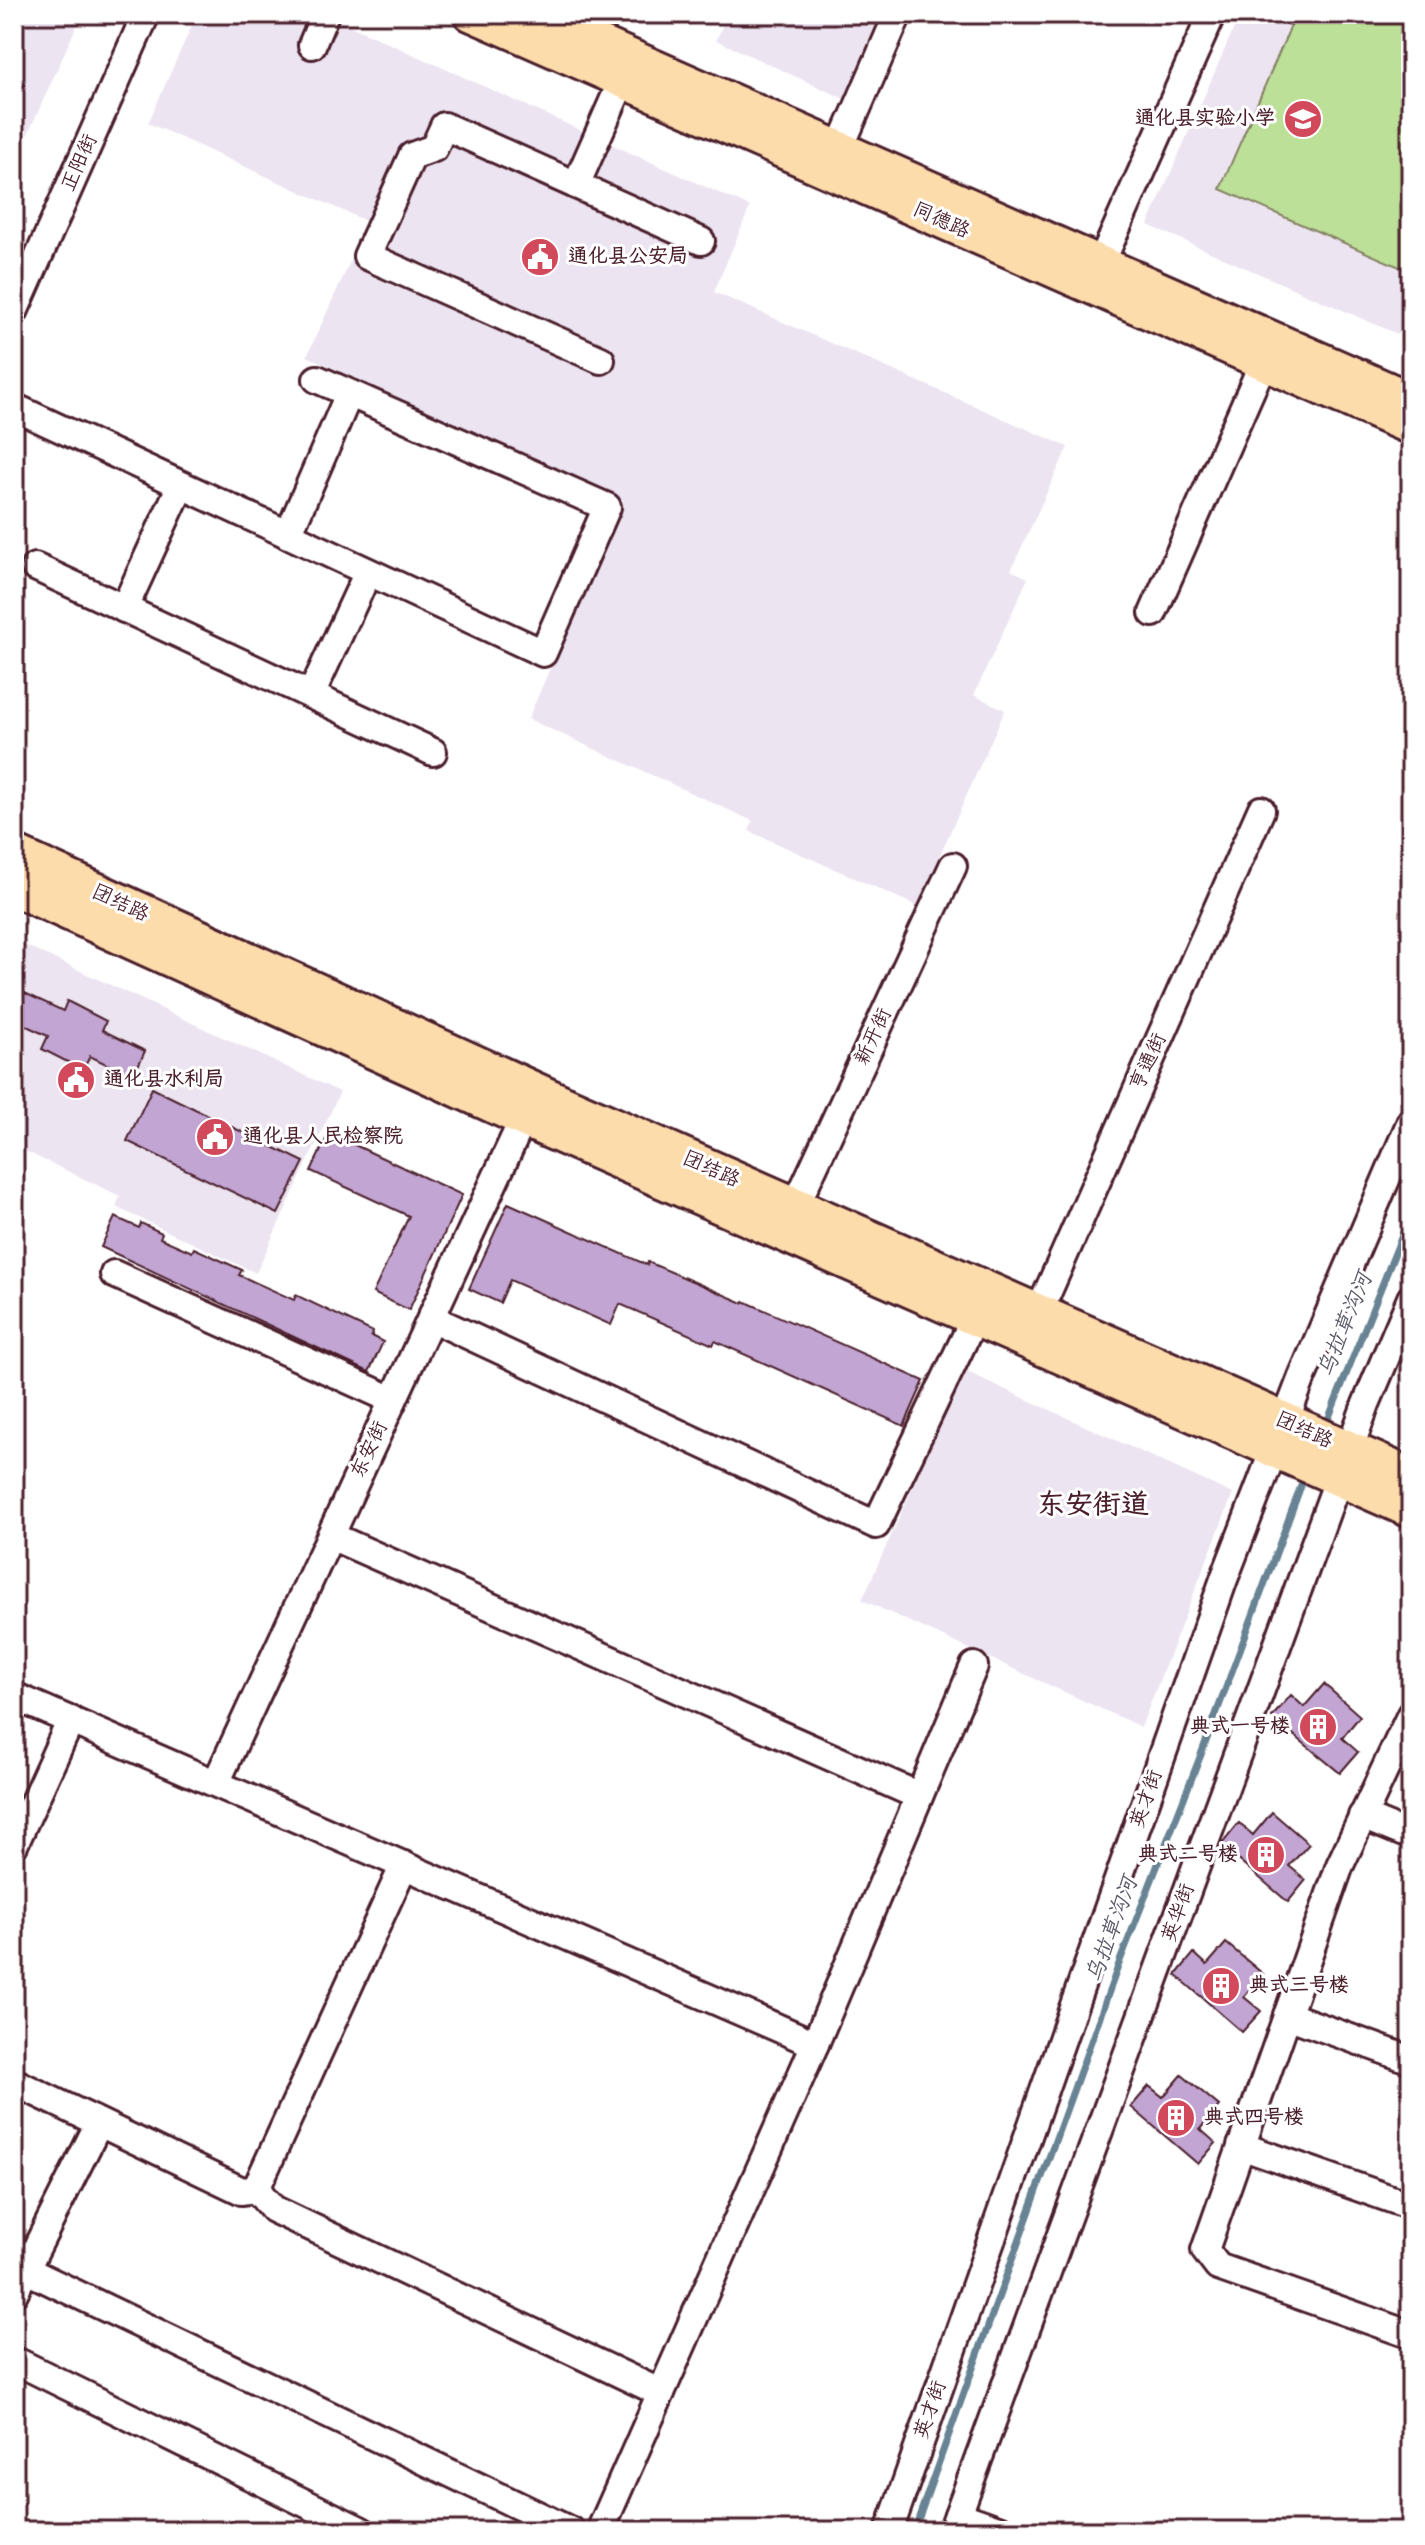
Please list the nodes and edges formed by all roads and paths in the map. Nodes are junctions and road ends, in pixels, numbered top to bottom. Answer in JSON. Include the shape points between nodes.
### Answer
{"nodes":[{"id":1,"x":146,"y":14,"type":"edge"},
{"id":2,"x":325,"y":14,"type":"edge"},
{"id":3,"x":470,"y":14,"type":"edge"},
{"id":4,"x":535,"y":14,"type":"edge"},
{"id":5,"x":898,"y":14,"type":"edge"},
{"id":6,"x":1212,"y":14,"type":"edge"},
{"id":7,"x":312,"y":45,"type":"dead end"},
{"id":8,"x":622,"y":81,"type":"junction"},
{"id":9,"x":840,"y":148,"type":"junction"},
{"id":10,"x":576,"y":185,"type":"junction"},
{"id":11,"x":701,"y":241,"type":"dead end"},
{"id":12,"x":1101,"y":263,"type":"junction"},
{"id":13,"x":14,"y":312,"type":"edge"},
{"id":14,"x":601,"y":360,"type":"dead end"},
{"id":15,"x":1263,"y":363,"type":"junction"},
{"id":16,"x":317,"y":379,"type":"dead end"},
{"id":17,"x":349,"y":394,"type":"junction"},
{"id":18,"x":1411,"y":399,"type":"edge"},
{"id":19,"x":14,"y":407,"type":"edge"},
{"id":20,"x":1411,"y":428,"type":"edge"},
{"id":21,"x":181,"y":485,"type":"junction"},
{"id":22,"x":288,"y":535,"type":"junction"},
{"id":23,"x":35,"y":567,"type":"dead end"},
{"id":24,"x":368,"y":572,"type":"junction"},
{"id":25,"x":124,"y":609,"type":"junction"},
{"id":26,"x":1153,"y":613,"type":"dead end"},
{"id":27,"x":311,"y":695,"type":"junction"},
{"id":28,"x":433,"y":752,"type":"dead end"},
{"id":29,"x":1261,"y":810,"type":"dead end"},
{"id":30,"x":14,"y":855,"type":"edge"},
{"id":31,"x":953,"y":866,"type":"dead end"},
{"id":32,"x":14,"y":886,"type":"edge"},
{"id":33,"x":524,"y":1117,"type":"junction"},
{"id":34,"x":1411,"y":1121,"type":"edge"},
{"id":35,"x":795,"y":1207,"type":"junction"},
{"id":36,"x":114,"y":1274,"type":"dead end"},
{"id":37,"x":1411,"y":1298,"type":"edge"},
{"id":38,"x":1038,"y":1314,"type":"junction"},
{"id":39,"x":975,"y":1317,"type":"junction"},
{"id":40,"x":431,"y":1318,"type":"junction"},
{"id":41,"x":393,"y":1400,"type":"junction"},
{"id":42,"x":1279,"y":1435,"type":"junction"},
{"id":43,"x":1344,"y":1464,"type":"junction"},
{"id":44,"x":1411,"y":1478,"type":"edge"},
{"id":45,"x":1411,"y":1508,"type":"edge"},
{"id":46,"x":331,"y":1536,"type":"junction"},
{"id":47,"x":974,"y":1666,"type":"dead end"},
{"id":48,"x":14,"y":1696,"type":"edge"},
{"id":49,"x":1411,"y":1714,"type":"edge"},
{"id":50,"x":71,"y":1720,"type":"junction"},
{"id":51,"x":216,"y":1783,"type":"junction"},
{"id":52,"x":919,"y":1796,"type":"junction"},
{"id":53,"x":1362,"y":1816,"type":"junction"},
{"id":54,"x":1411,"y":1836,"type":"edge"},
{"id":55,"x":14,"y":1845,"type":"edge"},
{"id":56,"x":404,"y":1865,"type":"junction"},
{"id":57,"x":1287,"y":2015,"type":"junction"},
{"id":58,"x":815,"y":2044,"type":"junction"},
{"id":59,"x":1411,"y":2060,"type":"edge"},
{"id":60,"x":14,"y":2082,"type":"edge"},
{"id":61,"x":99,"y":2123,"type":"junction"},
{"id":62,"x":1241,"y":2146,"type":"junction"},
{"id":63,"x":256,"y":2189,"type":"junction"},
{"id":64,"x":1411,"y":2206,"type":"edge"},
{"id":65,"x":18,"y":2275,"type":"edge"},
{"id":66,"x":1411,"y":2335,"type":"edge"},
{"id":67,"x":14,"y":2360,"type":"edge"},
{"id":68,"x":661,"y":2393,"type":"junction"},
{"id":69,"x":955,"y":2523,"type":"edge"},
{"id":70,"x":362,"y":2531,"type":"edge"},
{"id":71,"x":571,"y":2531,"type":"edge"},
{"id":72,"x":600,"y":2531,"type":"edge"},
{"id":73,"x":889,"y":2531,"type":"edge"},
{"id":74,"x":1004,"y":2531,"type":"edge"}],
"edges":[{"from":1,"to":13,"type":"street","name":"正阳街"},
{"from":2,"to":7,"type":"street"},
{"from":3,"to":8,"type":"main road","name":"同德路"},
{"from":4,"to":9,"type":"main road","name":"同德路"},
{"from":5,"to":9,"type":"street"},
{"from":6,"to":12,"type":"street"},
{"from":8,"to":10,"type":"street"},
{"from":8,"to":15,"type":"main road","name":"同德路"},
{"from":9,"to":12,"type":"main road","name":"同德路"},
{"from":10,"to":11,"type":"street"},
{"from":10,"to":14,"type":"street","via":[[444,126],[434,148],[412,156],[367,256]]},
{"from":12,"to":18,"type":"main road","name":"同德路"},
{"from":15,"to":20,"type":"main road","name":"同德路"},
{"from":15,"to":26,"type":"street"},
{"from":16,"to":17,"type":"street"},
{"from":17,"to":22,"type":"street"},
{"from":17,"to":24,"type":"street","via":[[607,507],[543,653]]},
{"from":19,"to":21,"type":"street"},
{"from":21,"to":22,"type":"street"},
{"from":21,"to":25,"type":"street"},
{"from":22,"to":24,"type":"street"},
{"from":23,"to":25,"type":"street"},
{"from":24,"to":27,"type":"street"},
{"from":25,"to":27,"type":"street"},
{"from":27,"to":28,"type":"street"},
{"from":29,"to":38,"type":"street","name":"亨通街"},
{"from":30,"to":35,"type":"highway","name":"团结路"},
{"from":31,"to":35,"type":"street","name":"新开街"},
{"from":32,"to":33,"type":"highway","name":"团结路"},
{"from":33,"to":39,"type":"highway","name":"团结路"},
{"from":33,"to":40,"type":"street","name":"东安街"},
{"from":34,"to":42,"type":"street","name":"英才街"},
{"from":35,"to":38,"type":"highway","name":"团结路"},
{"from":36,"to":41,"type":"street"},
{"from":37,"to":43,"type":"street","name":"英华街"},
{"from":38,"to":42,"type":"highway","name":"团结路"},
{"from":39,"to":40,"type":"street","via":[[876,1525]]},
{"from":39,"to":42,"type":"highway","name":"团结路"},
{"from":40,"to":41,"type":"street","name":"东安街"},
{"from":41,"to":46,"type":"street","name":"东安街"},
{"from":42,"to":43,"type":"highway","name":"团结路"},
{"from":42,"to":73,"type":"street","name":"英才街"},
{"from":43,"to":44,"type":"highway","name":"团结路"},
{"from":43,"to":45,"type":"highway","name":"团结路"},
{"from":43,"to":69,"type":"street","name":"英华街"},
{"from":46,"to":51,"type":"street","name":"东安街"},
{"from":46,"to":52,"type":"street"},
{"from":47,"to":52,"type":"street"},
{"from":48,"to":50,"type":"street"},
{"from":49,"to":53,"type":"street"},
{"from":50,"to":51,"type":"street"},
{"from":50,"to":55,"type":"street"},
{"from":51,"to":56,"type":"street"},
{"from":52,"to":58,"type":"street"},
{"from":53,"to":54,"type":"street"},
{"from":53,"to":57,"type":"street"},
{"from":56,"to":58,"type":"street"},
{"from":56,"to":63,"type":"street"},
{"from":57,"to":59,"type":"street"},
{"from":57,"to":62,"type":"street"},
{"from":58,"to":68,"type":"street"},
{"from":60,"to":61,"type":"street"},
{"from":61,"to":63,"type":"street","via":[[242,2191]]},
{"from":61,"to":65,"type":"street"},
{"from":62,"to":64,"type":"street"},
{"from":62,"to":66,"type":"street","via":[[1205,2250],[1218,2267]]},
{"from":63,"to":68,"type":"street","via":[[273,2209]]},
{"from":65,"to":71,"type":"street"},
{"from":67,"to":70,"type":"street"},
{"from":68,"to":72,"type":"street"},
{"from":69,"to":74,"type":"street"}]}
